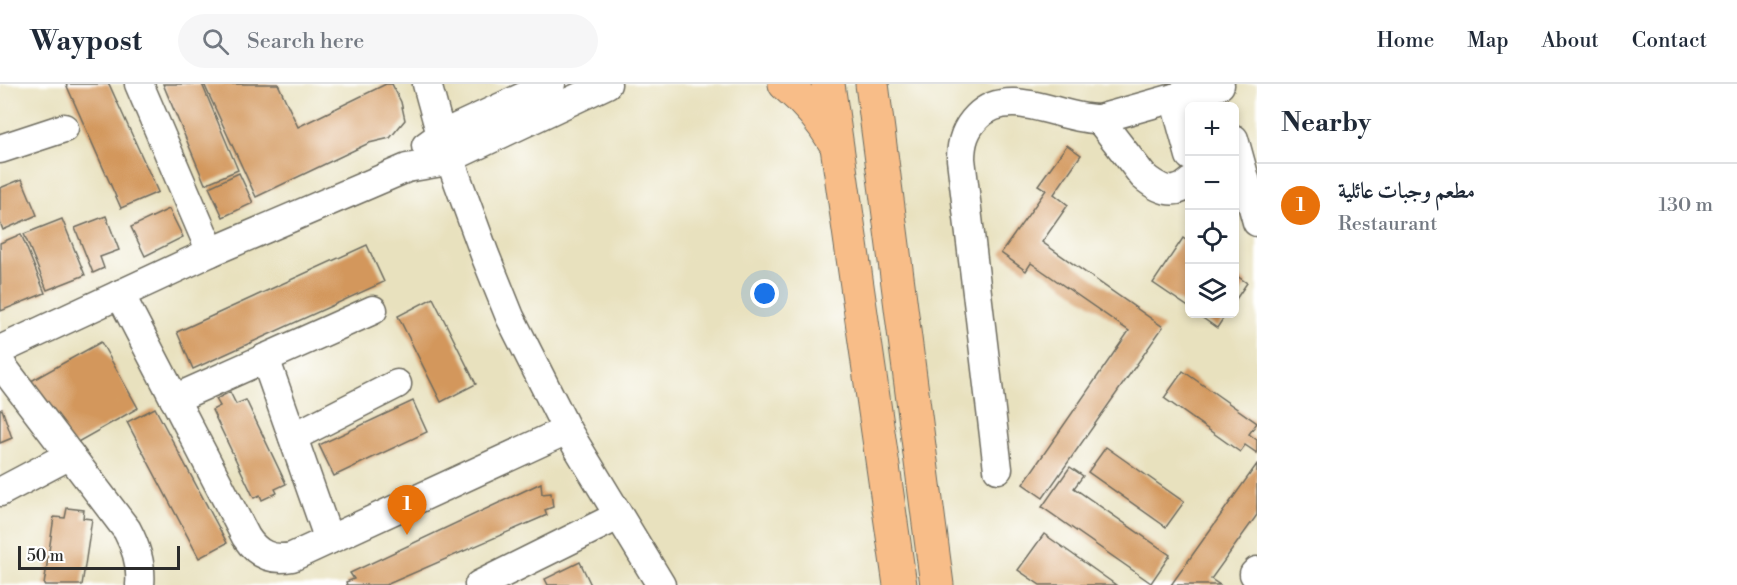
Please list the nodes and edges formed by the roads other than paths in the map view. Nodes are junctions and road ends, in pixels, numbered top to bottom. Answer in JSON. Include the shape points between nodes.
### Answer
{"nodes":[{"id":1,"x":139,"y":84,"type":"edge"},
{"id":2,"x":427,"y":84,"type":"edge"},
{"id":3,"x":551,"y":84,"type":"edge"},
{"id":4,"x":607,"y":84,"type":"edge"},
{"id":5,"x":785,"y":84,"type":"edge"},
{"id":6,"x":828,"y":84,"type":"edge"},
{"id":7,"x":872,"y":84,"type":"edge"},
{"id":8,"x":1222,"y":92,"type":"edge"},
{"id":9,"x":1174,"y":98,"type":"junction"},
{"id":10,"x":1099,"y":119,"type":"junction"},
{"id":11,"x":64,"y":128,"type":"dead end"},
{"id":12,"x":1185,"y":138,"type":"edge"},
{"id":13,"x":446,"y":146,"type":"junction"},
{"id":14,"x":838,"y":148,"type":"junction"},
{"id":15,"x":0,"y":149,"type":"edge"},
{"id":16,"x":1238,"y":156,"type":"edge"},
{"id":17,"x":1185,"y":187,"type":"edge"},
{"id":18,"x":1257,"y":222,"type":"edge"},
{"id":19,"x":211,"y":252,"type":"junction"},
{"id":20,"x":120,"y":294,"type":"junction"},
{"id":21,"x":373,"y":310,"type":"dead end"},
{"id":22,"x":0,"y":350,"type":"edge"},
{"id":23,"x":264,"y":358,"type":"junction"},
{"id":24,"x":0,"y":363,"type":"edge"},
{"id":25,"x":397,"y":384,"type":"dead end"},
{"id":26,"x":174,"y":399,"type":"junction"},
{"id":27,"x":567,"y":430,"type":"junction"},
{"id":28,"x":293,"y":437,"type":"junction"},
{"id":29,"x":69,"y":455,"type":"junction"},
{"id":30,"x":998,"y":469,"type":"dead end"},
{"id":31,"x":0,"y":492,"type":"edge"},
{"id":32,"x":618,"y":516,"type":"junction"},
{"id":33,"x":329,"y":540,"type":"junction"},
{"id":34,"x":487,"y":583,"type":"edge"},
{"id":35,"x":140,"y":585,"type":"edge"},
{"id":36,"x":661,"y":585,"type":"edge"},
{"id":37,"x":900,"y":585,"type":"edge"},
{"id":38,"x":937,"y":585,"type":"edge"}],
"edges":[{"from":1,"to":19,"type":"street"},
{"from":2,"to":13,"type":"street"},
{"from":3,"to":13,"type":"street"},
{"from":4,"to":13,"type":"street"},
{"from":5,"to":14,"type":"main road","via":[[805,101]]},
{"from":6,"to":14,"type":"main road"},
{"from":7,"to":38,"type":"main road"},
{"from":8,"to":9,"type":"street"},
{"from":9,"to":10,"type":"street"},
{"from":9,"to":12,"type":"street"},
{"from":10,"to":17,"type":"street","via":[[1143,176],[1169,191]]},
{"from":10,"to":30,"type":"street","via":[[1004,103],[990,107],[972,122],[961,146]]},
{"from":11,"to":15,"type":"street"},
{"from":13,"to":19,"type":"street","via":[[436,163],[407,168]]},
{"from":13,"to":27,"type":"street","via":[[510,317]]},
{"from":14,"to":37,"type":"main road"},
{"from":16,"to":18,"type":"street"},
{"from":19,"to":20,"type":"street"},
{"from":20,"to":22,"type":"street"},
{"from":20,"to":26,"type":"street"},
{"from":21,"to":23,"type":"street"},
{"from":23,"to":26,"type":"street"},
{"from":23,"to":28,"type":"street"},
{"from":24,"to":29,"type":"street"},
{"from":25,"to":28,"type":"street"},
{"from":26,"to":33,"type":"street","via":[[251,546],[271,558],[281,559]]},
{"from":27,"to":32,"type":"street"},
{"from":27,"to":33,"type":"street"},
{"from":28,"to":33,"type":"street"},
{"from":29,"to":31,"type":"street"},
{"from":29,"to":35,"type":"street","via":[[128,530],[139,560]]},
{"from":32,"to":34,"type":"street"},
{"from":32,"to":36,"type":"street"}]}
